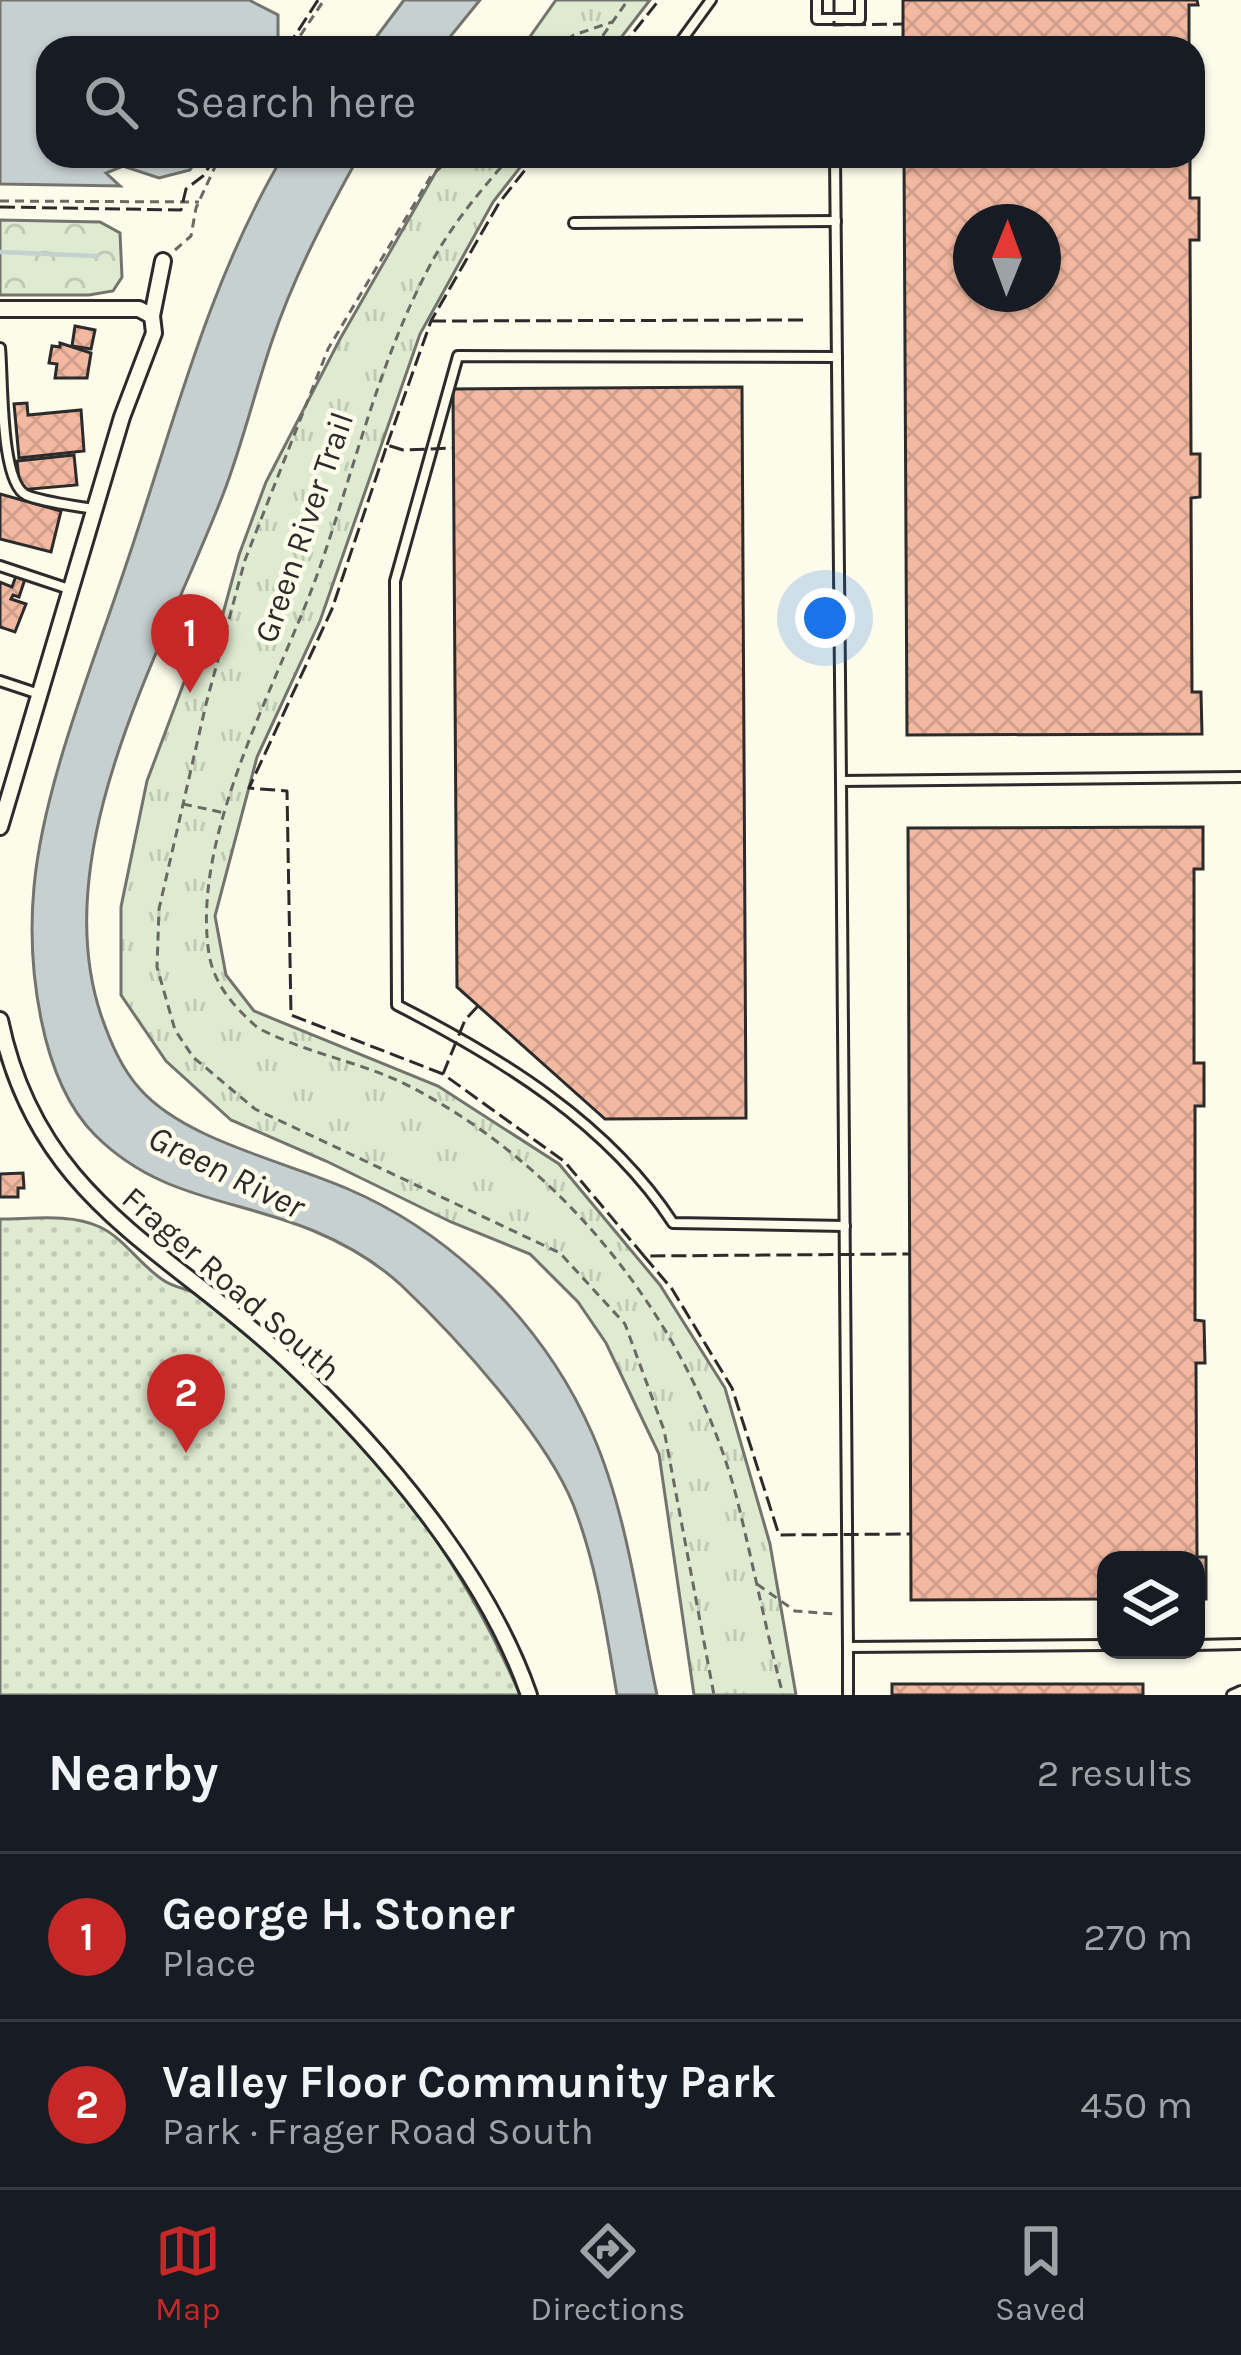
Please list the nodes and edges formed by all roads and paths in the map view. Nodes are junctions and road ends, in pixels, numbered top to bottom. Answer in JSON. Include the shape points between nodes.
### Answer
{"nodes":[{"id":1,"x":324,"y":0,"type":"edge"},
{"id":2,"x":628,"y":0,"type":"edge"},
{"id":3,"x":711,"y":0,"type":"edge"},
{"id":4,"x":817,"y":0,"type":"edge"},
{"id":5,"x":860,"y":0,"type":"edge"},
{"id":6,"x":612,"y":22,"type":"junction"},
{"id":7,"x":300,"y":36,"type":"edge"},
{"id":8,"x":571,"y":36,"type":"edge"},
{"id":9,"x":602,"y":36,"type":"edge"},
{"id":10,"x":685,"y":36,"type":"edge"},
{"id":11,"x":215,"y":168,"type":"edge"},
{"id":12,"x":502,"y":168,"type":"edge"},
{"id":13,"x":835,"y":168,"type":"edge"},
{"id":14,"x":0,"y":201,"type":"edge"},
{"id":15,"x":199,"y":202,"type":"junction"},
{"id":16,"x":836,"y":220,"type":"junction"},
{"id":17,"x":574,"y":223,"type":"dead end"},
{"id":18,"x":163,"y":261,"type":"joint"},
{"id":19,"x":0,"y":308,"type":"edge"},
{"id":20,"x":152,"y":316,"type":"junction"},
{"id":21,"x":0,"y":348,"type":"edge"},
{"id":22,"x":837,"y":357,"type":"junction"},
{"id":23,"x":93,"y":509,"type":"junction"},
{"id":24,"x":0,"y":566,"type":"edge"},
{"id":25,"x":72,"y":590,"type":"junction"},
{"id":26,"x":0,"y":681,"type":"edge"},
{"id":27,"x":41,"y":694,"type":"junction"},
{"id":28,"x":1241,"y":777,"type":"edge"},
{"id":29,"x":841,"y":781,"type":"junction"},
{"id":30,"x":183,"y":804,"type":"dead end"},
{"id":31,"x":226,"y":814,"type":"junction"},
{"id":32,"x":0,"y":827,"type":"edge"},
{"id":33,"x":0,"y":1020,"type":"edge"},
{"id":34,"x":844,"y":1226,"type":"junction"},
{"id":35,"x":754,"y":1582,"type":"junction"},
{"id":36,"x":848,"y":1615,"type":"junction"},
{"id":37,"x":1097,"y":1645,"type":"edge"},
{"id":38,"x":1205,"y":1645,"type":"edge"},
{"id":39,"x":1241,"y":1645,"type":"edge"},
{"id":40,"x":848,"y":1647,"type":"junction"},
{"id":41,"x":1241,"y":1691,"type":"edge"},
{"id":42,"x":529,"y":1695,"type":"edge"},
{"id":43,"x":783,"y":1695,"type":"edge"},
{"id":44,"x":848,"y":1695,"type":"edge"},
{"id":45,"x":1232,"y":1695,"type":"edge"}],
"edges":[{"from":1,"to":7,"type":"path"},
{"from":2,"to":6,"type":"path"},
{"from":3,"to":10,"type":"lane"},
{"from":4,"to":5,"type":"lane","via":[[817,19],[860,19]]},
{"from":6,"to":8,"type":"path"},
{"from":6,"to":9,"type":"path"},
{"from":11,"to":15,"type":"path"},
{"from":12,"to":31,"type":"path","name":"Green River Trail","via":[[459,217],[412,301]]},
{"from":13,"to":16,"type":"lane"},
{"from":14,"to":15,"type":"path"},
{"from":15,"to":18,"type":"path","via":[[191,236]]},
{"from":16,"to":17,"type":"lane"},
{"from":16,"to":22,"type":"lane"},
{"from":18,"to":20,"type":"street"},
{"from":19,"to":20,"type":"street","via":[[139,309]]},
{"from":20,"to":23,"type":"street","via":[[154,333]]},
{"from":21,"to":23,"type":"lane","via":[[5,464],[13,484],[22,494]]},
{"from":22,"to":29,"type":"lane"},
{"from":22,"to":34,"type":"lane","via":[[458,356],[395,581],[397,1005],[492,1054],[554,1100],[647,1183],[673,1223]]},
{"from":23,"to":25,"type":"street"},
{"from":24,"to":25,"type":"lane"},
{"from":25,"to":27,"type":"street"},
{"from":26,"to":27,"type":"lane"},
{"from":27,"to":32,"type":"street"},
{"from":28,"to":29,"type":"lane"},
{"from":29,"to":34,"type":"lane"},
{"from":30,"to":31,"type":"path"},
{"from":31,"to":35,"type":"path","name":"Green River Trail","via":[[208,922],[212,969],[224,992],[279,1039],[409,1086],[460,1116],[556,1194],[646,1295],[676,1353],[736,1497]]},
{"from":33,"to":42,"type":"street","name":"Frager Road South","via":[[21,1094],[56,1157],[166,1263],[285,1358],[379,1455],[465,1567]]},
{"from":34,"to":36,"type":"lane"},
{"from":35,"to":36,"type":"path","via":[[795,1611]]},
{"from":35,"to":43,"type":"path","name":"Green River Trail"},
{"from":36,"to":40,"type":"lane"},
{"from":37,"to":40,"type":"lane"},
{"from":38,"to":39,"type":"lane"},
{"from":40,"to":44,"type":"lane"},
{"from":41,"to":45,"type":"lane"}]}
